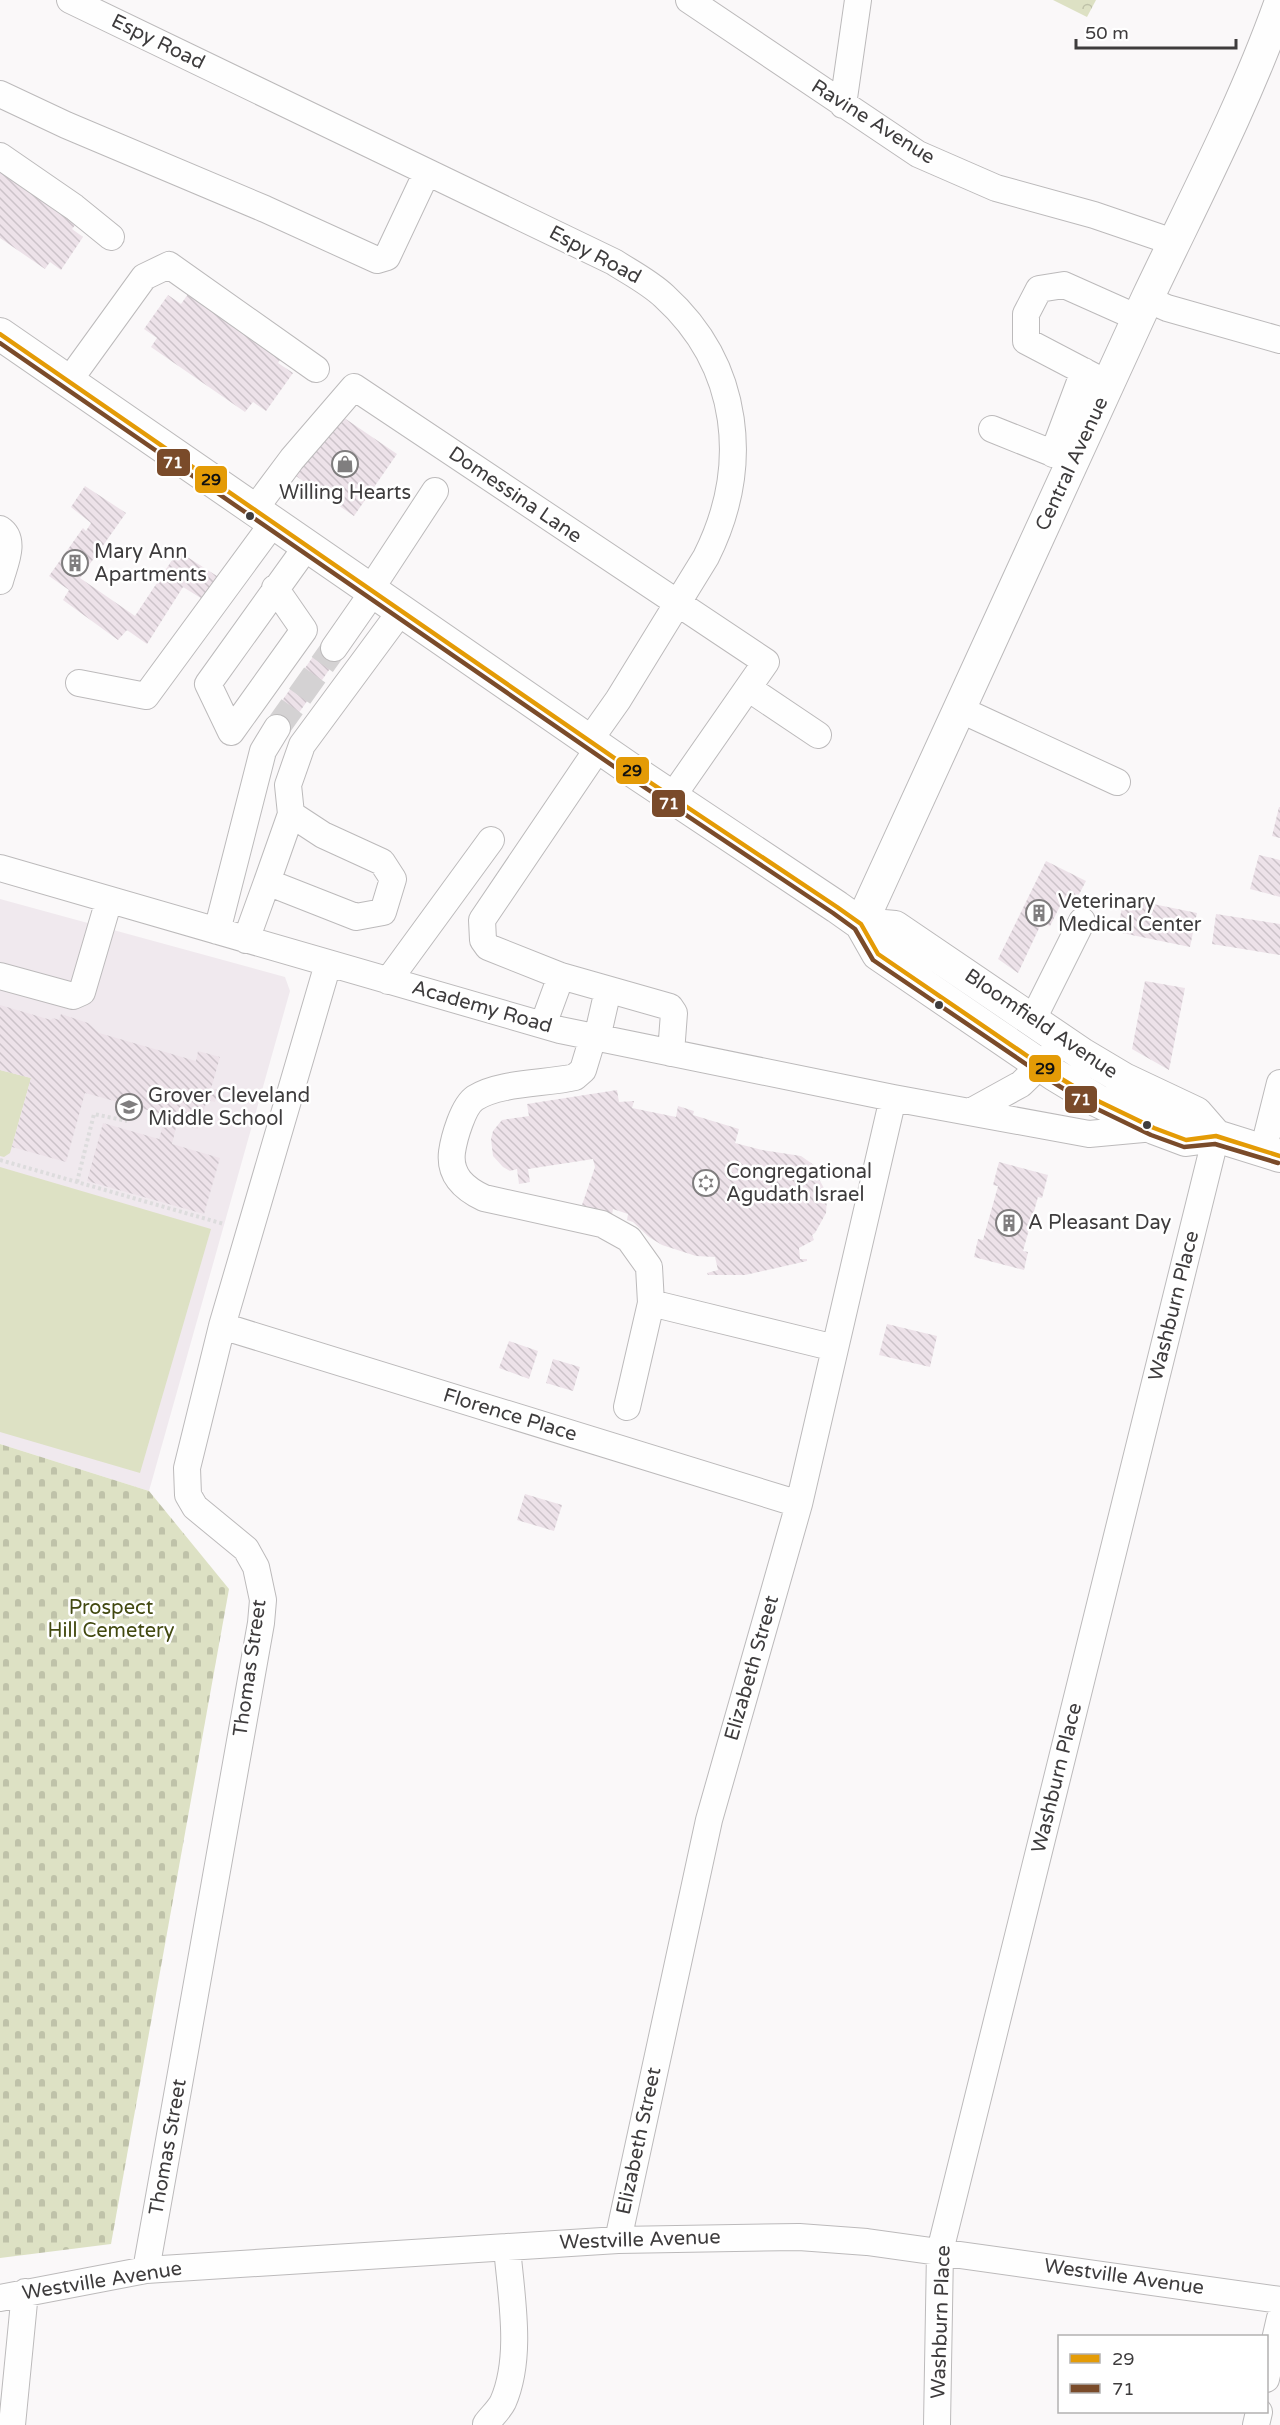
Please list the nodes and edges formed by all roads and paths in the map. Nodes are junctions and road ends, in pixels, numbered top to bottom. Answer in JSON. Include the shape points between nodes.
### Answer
{"nodes":[{"id":1,"x":70,"y":0,"type":"edge"},
{"id":2,"x":689,"y":0,"type":"edge"},
{"id":3,"x":858,"y":0,"type":"edge"},
{"id":4,"x":1280,"y":4,"type":"edge"},
{"id":5,"x":0,"y":94,"type":"edge"},
{"id":6,"x":843,"y":105,"type":"junction"},
{"id":7,"x":0,"y":156,"type":"edge"},
{"id":8,"x":427,"y":172,"type":"junction"},
{"id":9,"x":111,"y":237,"type":"dead end"},
{"id":10,"x":1176,"y":243,"type":"junction"},
{"id":11,"x":1143,"y":308,"type":"junction"},
{"id":12,"x":0,"y":334,"type":"edge"},
{"id":13,"x":1280,"y":340,"type":"edge"},
{"id":14,"x":316,"y":369,"type":"dead end"},
{"id":15,"x":1096,"y":378,"type":"junction"},
{"id":16,"x":68,"y":382,"type":"junction"},
{"id":17,"x":992,"y":429,"type":"dead end"},
{"id":18,"x":1063,"y":458,"type":"junction"},
{"id":19,"x":435,"y":491,"type":"dead end"},
{"id":20,"x":264,"y":516,"type":"junction"},
{"id":21,"x":0,"y":529,"type":"edge"},
{"id":22,"x":307,"y":546,"type":"junction"},
{"id":23,"x":0,"y":581,"type":"edge"},
{"id":24,"x":276,"y":588,"type":"junction"},
{"id":25,"x":372,"y":591,"type":"junction"},
{"id":26,"x":677,"y":603,"type":"junction"},
{"id":27,"x":401,"y":611,"type":"junction"},
{"id":28,"x":334,"y":648,"type":"tunnel mouth"},
{"id":29,"x":79,"y":683,"type":"dead end"},
{"id":30,"x":748,"y":688,"type":"junction"},
{"id":31,"x":959,"y":709,"type":"junction"},
{"id":32,"x":277,"y":729,"type":"tunnel mouth"},
{"id":33,"x":818,"y":735,"type":"dead end"},
{"id":34,"x":594,"y":744,"type":"junction"},
{"id":35,"x":1117,"y":783,"type":"dead end"},
{"id":36,"x":672,"y":797,"type":"junction"},
{"id":37,"x":291,"y":814,"type":"junction"},
{"id":38,"x":491,"y":840,"type":"dead end"},
{"id":39,"x":0,"y":868,"type":"edge"},
{"id":40,"x":267,"y":882,"type":"junction"},
{"id":41,"x":109,"y":900,"type":"junction"},
{"id":42,"x":383,"y":912,"type":"junction"},
{"id":43,"x":1082,"y":921,"type":"dead end"},
{"id":44,"x":861,"y":924,"type":"junction"},
{"id":45,"x":217,"y":931,"type":"junction"},
{"id":46,"x":246,"y":939,"type":"junction"},
{"id":47,"x":415,"y":943,"type":"junction"},
{"id":48,"x":328,"y":964,"type":"junction"},
{"id":49,"x":0,"y":976,"type":"edge"},
{"id":50,"x":561,"y":976,"type":"junction"},
{"id":51,"x":388,"y":981,"type":"junction"},
{"id":52,"x":608,"y":990,"type":"junction"},
{"id":53,"x":1033,"y":1020,"type":"junction"},
{"id":54,"x":543,"y":1025,"type":"junction"},
{"id":55,"x":595,"y":1037,"type":"junction"},
{"id":56,"x":1065,"y":1041,"type":"junction"},
{"id":57,"x":671,"y":1053,"type":"junction"},
{"id":58,"x":1040,"y":1065,"type":"junction"},
{"id":59,"x":1280,"y":1083,"type":"edge"},
{"id":60,"x":893,"y":1098,"type":"junction"},
{"id":61,"x":972,"y":1111,"type":"junction"},
{"id":62,"x":127,"y":1120,"type":"dead end"},
{"id":63,"x":1154,"y":1128,"type":"junction"},
{"id":64,"x":1216,"y":1136,"type":"junction"},
{"id":65,"x":1272,"y":1154,"type":"edge"},
{"id":66,"x":0,"y":1160,"type":"edge"},
{"id":67,"x":76,"y":1182,"type":"junction"},
{"id":68,"x":224,"y":1224,"type":"dead end"},
{"id":69,"x":651,"y":1303,"type":"junction"},
{"id":70,"x":222,"y":1326,"type":"junction"},
{"id":71,"x":835,"y":1348,"type":"junction"},
{"id":72,"x":627,"y":1407,"type":"dead end"},
{"id":73,"x":799,"y":1503,"type":"junction"},
{"id":74,"x":618,"y":2240,"type":"junction"},
{"id":75,"x":507,"y":2247,"type":"junction"},
{"id":76,"x":940,"y":2251,"type":"junction"},
{"id":77,"x":146,"y":2270,"type":"junction"},
{"id":78,"x":25,"y":2292,"type":"junction"},
{"id":79,"x":0,"y":2298,"type":"edge"},
{"id":80,"x":1280,"y":2300,"type":"edge"},
{"id":81,"x":1280,"y":2318,"type":"edge"},
{"id":82,"x":1268,"y":2370,"type":"edge"},
{"id":83,"x":486,"y":2424,"type":"edge"},
{"id":84,"x":12,"y":2425,"type":"edge"},
{"id":85,"x":936,"y":2425,"type":"edge"}],
"edges":[{"from":1,"to":8,"type":"street","name":"Espy Road"},
{"from":2,"to":6,"type":"street","name":"Ravine Avenue"},
{"from":3,"to":6,"type":"street"},
{"from":4,"to":10,"type":"main road","name":"Central Avenue","via":[[1267,42]]},
{"from":5,"to":8,"type":"street","via":[[376,260],[387,257]]},
{"from":6,"to":10,"type":"street","name":"Ravine Avenue","via":[[918,154],[996,188],[1094,214]]},
{"from":7,"to":9,"type":"street"},
{"from":8,"to":26,"type":"street","name":"Espy Road","via":[[646,281],[679,311],[705,346],[729,408],[732,474],[715,538]]},
{"from":10,"to":11,"type":"main road","name":"Central Avenue"},
{"from":11,"to":13,"type":"street","via":[[1167,308]]},
{"from":11,"to":15,"type":"main road","name":"Central Avenue"},
{"from":11,"to":15,"type":"street","via":[[1064,285],[1039,289],[1026,314],[1026,341]]},
{"from":12,"to":16,"type":"main road","name":"Bloomfield Avenue"},
{"from":14,"to":16,"type":"street","via":[[169,265],[144,277]]},
{"from":15,"to":18,"type":"main road","name":"Central Avenue"},
{"from":16,"to":20,"type":"main road","name":"Bloomfield Avenue"},
{"from":17,"to":18,"type":"street"},
{"from":18,"to":31,"type":"main road","name":"Central Avenue"},
{"from":19,"to":25,"type":"street"},
{"from":20,"to":22,"type":"main road","name":"Bloomfield Avenue"},
{"from":20,"to":26,"type":"street","name":"Domessina Lane","via":[[292,459],[354,387]]},
{"from":20,"to":29,"type":"street","via":[[146,696]]},
{"from":21,"to":23,"type":"street","via":[[9,540],[9,549]]},
{"from":22,"to":24,"type":"street"},
{"from":22,"to":25,"type":"main road","name":"Bloomfield Avenue"},
{"from":24,"to":24,"type":"street","via":[[208,684],[231,732],[304,630]]},
{"from":25,"to":27,"type":"main road","name":"Bloomfield Avenue"},
{"from":25,"to":28,"type":"street"},
{"from":26,"to":30,"type":"street","name":"Domessina Lane","via":[[766,662]]},
{"from":26,"to":34,"type":"street","name":"Espy Road"},
{"from":27,"to":34,"type":"main road","name":"Bloomfield Avenue"},
{"from":27,"to":37,"type":"street","via":[[302,745],[288,785]]},
{"from":30,"to":33,"type":"street"},
{"from":30,"to":36,"type":"street"},
{"from":31,"to":35,"type":"street"},
{"from":31,"to":44,"type":"main road","name":"Central Avenue"},
{"from":32,"to":45,"type":"street","via":[[263,751]]},
{"from":34,"to":36,"type":"main road","name":"Bloomfield Avenue"},
{"from":34,"to":50,"type":"street","name":"Espy Road","via":[[482,920],[483,940],[488,947]]},
{"from":36,"to":44,"type":"main road","name":"Bloomfield Avenue"},
{"from":37,"to":40,"type":"street"},
{"from":37,"to":42,"type":"street","via":[[323,835],[382,862],[393,879]]},
{"from":38,"to":47,"type":"street"},
{"from":39,"to":41,"type":"street","name":"Academy Road"},
{"from":40,"to":42,"type":"street","via":[[356,917]]},
{"from":40,"to":46,"type":"street"},
{"from":41,"to":45,"type":"street","name":"Academy Road"},
{"from":41,"to":49,"type":"street","via":[[81,992],[73,996]]},
{"from":42,"to":47,"type":"street"},
{"from":43,"to":53,"type":"street"},
{"from":44,"to":53,"type":"main road","name":"Bloomfield Avenue","via":[[895,927]]},
{"from":44,"to":58,"type":"main road","name":"Bloomfield Avenue","via":[[878,954]]},
{"from":45,"to":46,"type":"street","name":"Academy Road"},
{"from":46,"to":48,"type":"street","name":"Academy Road"},
{"from":47,"to":51,"type":"street"},
{"from":48,"to":51,"type":"street","name":"Academy Road"},
{"from":48,"to":70,"type":"street","name":"Thomas Street"},
{"from":50,"to":52,"type":"street"},
{"from":50,"to":54,"type":"street"},
{"from":51,"to":54,"type":"street","name":"Academy Road"},
{"from":52,"to":55,"type":"street"},
{"from":52,"to":57,"type":"street","via":[[670,1007],[674,1013]]},
{"from":53,"to":56,"type":"main road","name":"Bloomfield Avenue"},
{"from":54,"to":55,"type":"street","name":"Academy Road"},
{"from":55,"to":57,"type":"street","name":"Academy Road"},
{"from":55,"to":69,"type":"street","via":[[583,1070],[575,1077],[503,1089],[476,1098],[466,1107],[452,1162],[467,1190],[484,1198],[602,1224],[629,1239],[649,1267]]},
{"from":56,"to":58,"type":"street"},
{"from":56,"to":64,"type":"main road","name":"Bloomfield Avenue","via":[[1124,1079],[1196,1113]]},
{"from":57,"to":60,"type":"street","name":"Academy Road"},
{"from":58,"to":61,"type":"street","via":[[1021,1084]]},
{"from":58,"to":63,"type":"main road","name":"Bloomfield Avenue","via":[[1098,1101]]},
{"from":59,"to":65,"type":"street"},
{"from":60,"to":61,"type":"street","name":"Academy Road"},
{"from":60,"to":71,"type":"street","name":"Elizabeth Street"},
{"from":61,"to":63,"type":"street","name":"Academy Road","via":[[1089,1134]]},
{"from":62,"to":67,"type":"path","via":[[94,1114]]},
{"from":63,"to":64,"type":"main road","name":"Bloomfield Avenue","via":[[1186,1140]]},
{"from":64,"to":65,"type":"main road","name":"Bloomfield Avenue"},
{"from":64,"to":76,"type":"street","name":"Washburn Place"},
{"from":66,"to":67,"type":"path"},
{"from":67,"to":68,"type":"path"},
{"from":69,"to":71,"type":"street"},
{"from":69,"to":72,"type":"street"},
{"from":70,"to":73,"type":"street","name":"Florence Place"},
{"from":70,"to":77,"type":"street","name":"Thomas Street","via":[[187,1468],[188,1495],[205,1518],[246,1549],[256,1567],[263,1600]]},
{"from":71,"to":73,"type":"street","name":"Elizabeth Street"},
{"from":73,"to":74,"type":"street","name":"Elizabeth Street","via":[[709,1820]]},
{"from":74,"to":75,"type":"street","name":"Westville Avenue"},
{"from":74,"to":76,"type":"street","name":"Westville Avenue","via":[[800,2237]]},
{"from":75,"to":77,"type":"street","name":"Westville Avenue"},
{"from":75,"to":83,"type":"street","via":[[512,2362],[502,2405]]},
{"from":76,"to":80,"type":"street","name":"Westville Avenue"},
{"from":76,"to":85,"type":"street","name":"Washburn Place"},
{"from":77,"to":78,"type":"street","name":"Westville Avenue"},
{"from":78,"to":79,"type":"street","name":"Westville Avenue"},
{"from":78,"to":84,"type":"street"},
{"from":81,"to":82,"type":"street"}]}
